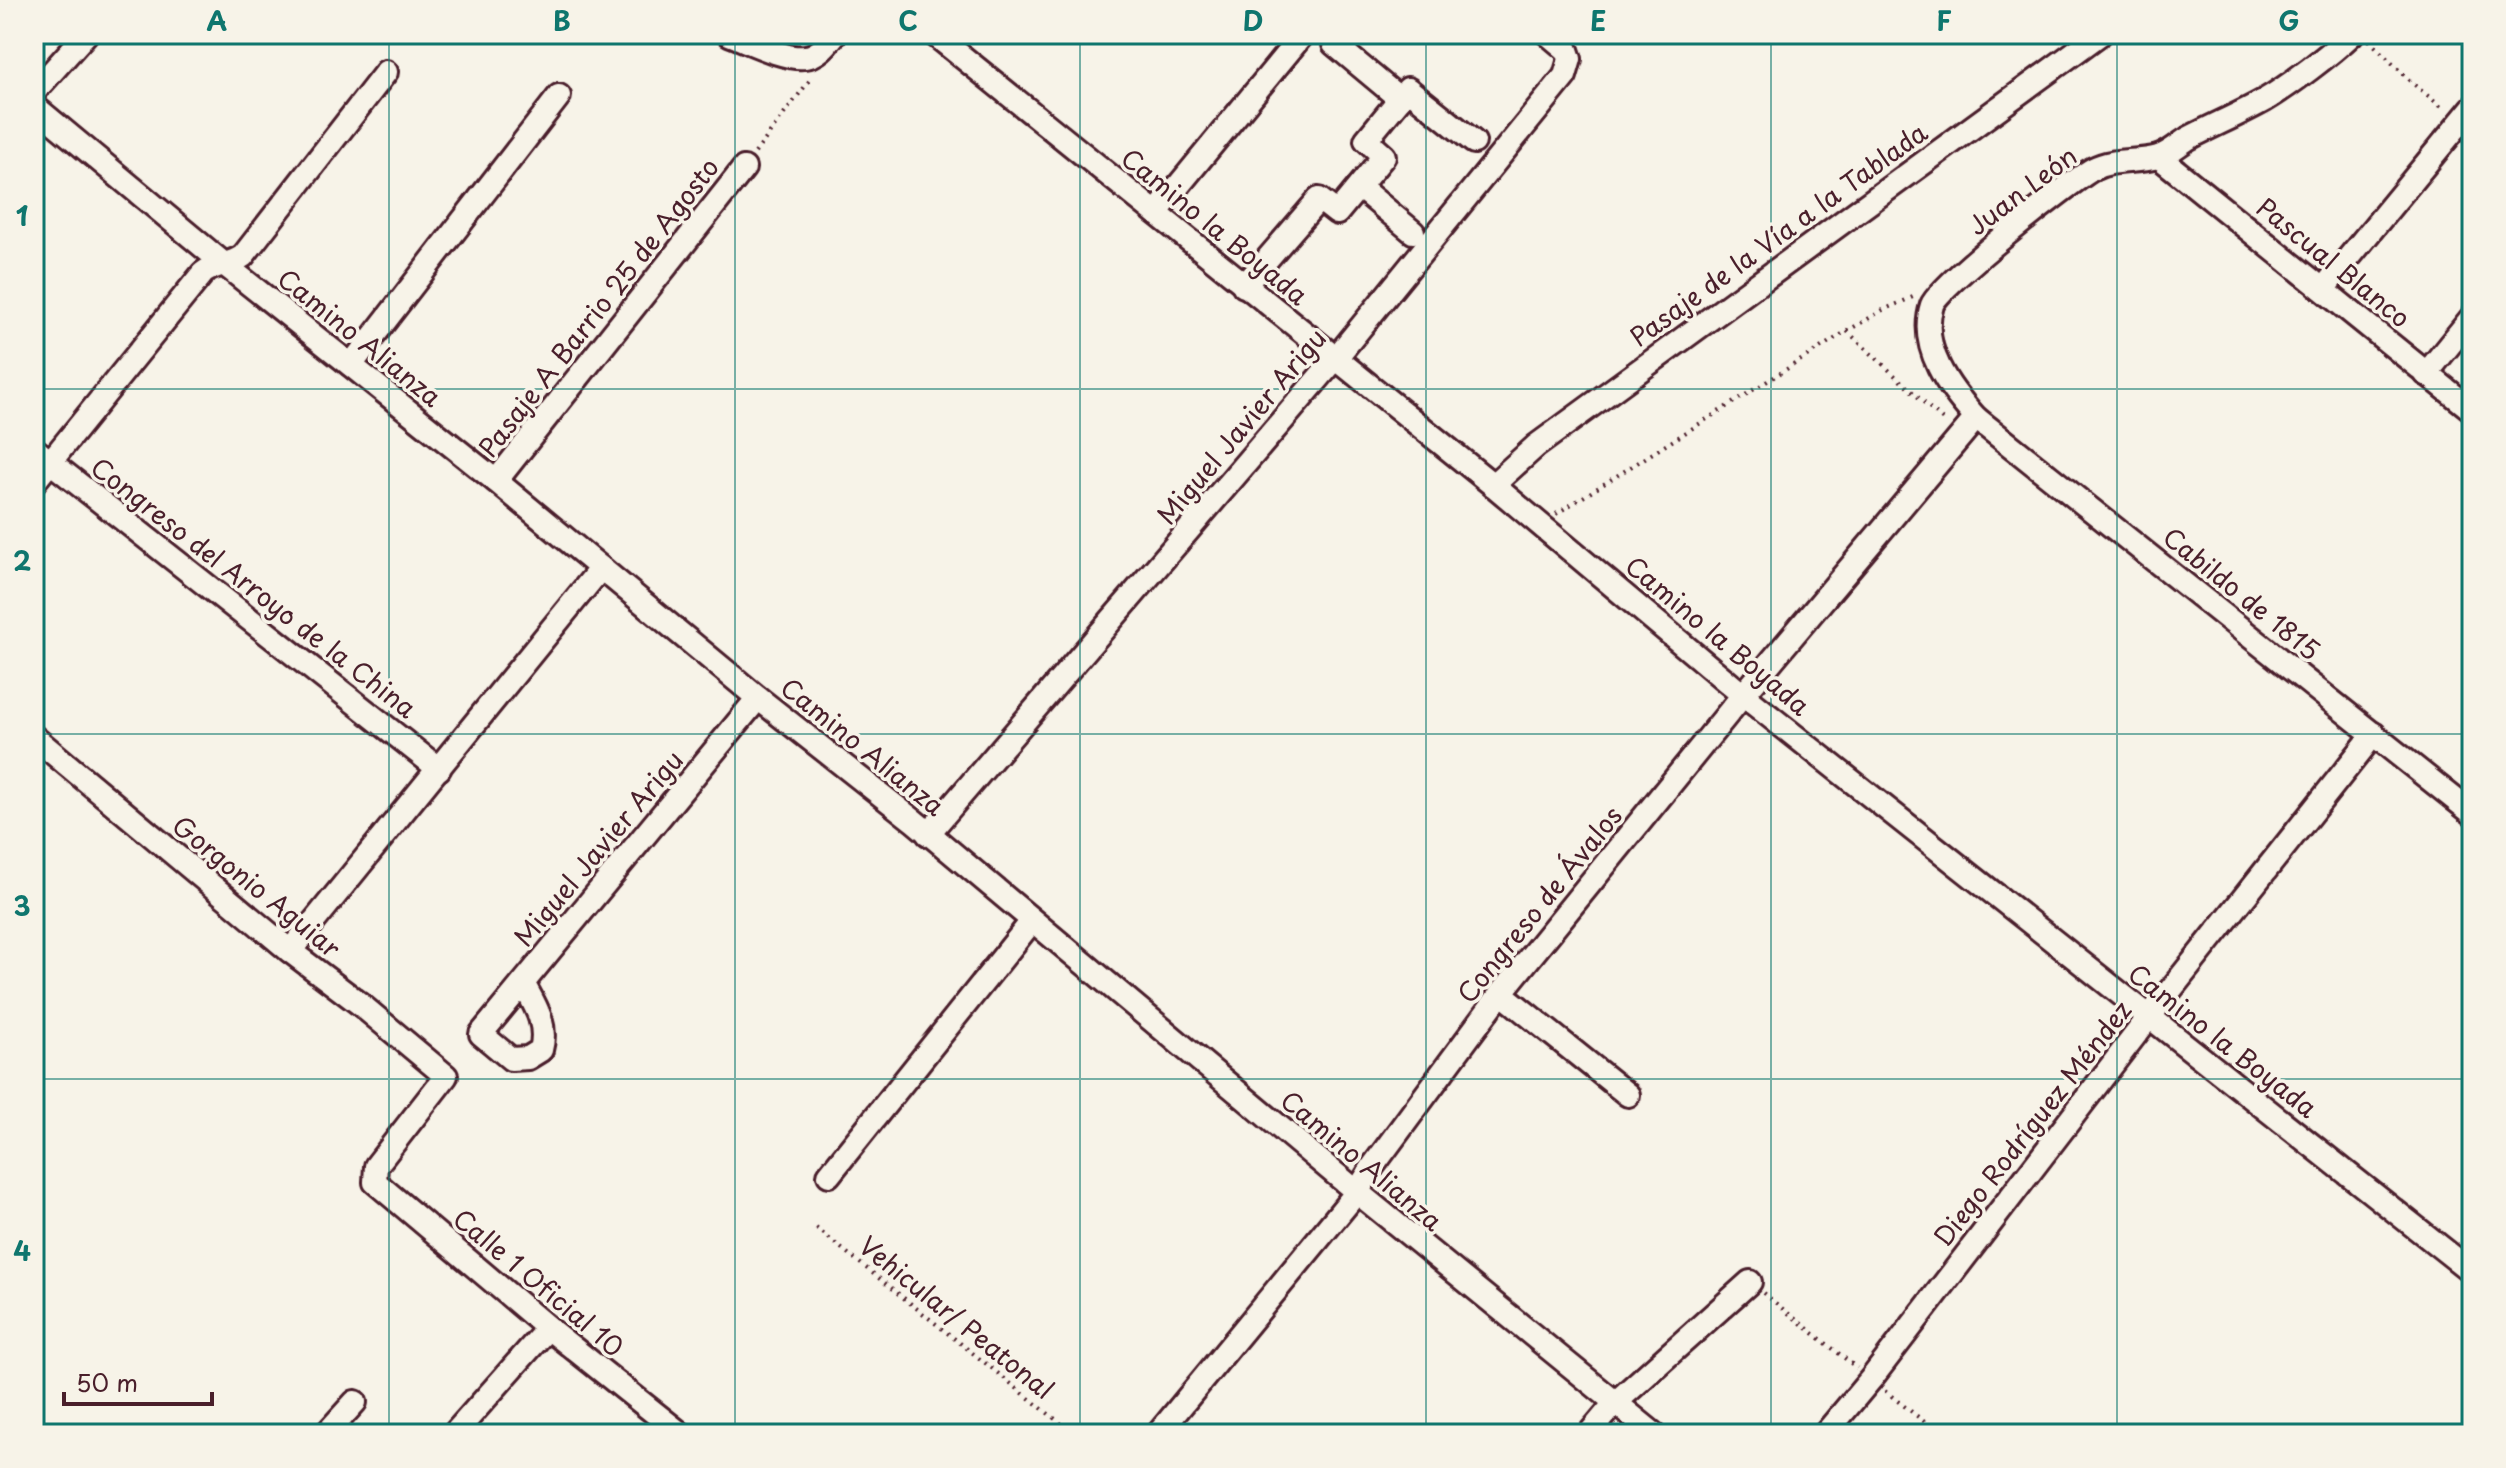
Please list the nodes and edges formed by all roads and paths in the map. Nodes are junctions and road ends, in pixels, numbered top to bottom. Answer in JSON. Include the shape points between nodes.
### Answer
{"nodes":[{"id":1,"x":86,"y":34,"type":"edge"},
{"id":2,"x":729,"y":34,"type":"edge"},
{"id":3,"x":934,"y":34,"type":"edge"},
{"id":4,"x":1303,"y":34,"type":"edge"},
{"id":5,"x":2100,"y":34,"type":"edge"},
{"id":6,"x":2353,"y":35,"type":"edge"},
{"id":7,"x":1554,"y":39,"type":"edge"},
{"id":8,"x":828,"y":42,"type":"edge"},
{"id":9,"x":1334,"y":44,"type":"dead end"},
{"id":10,"x":386,"y":72,"type":"dead end"},
{"id":11,"x":34,"y":92,"type":"edge"},
{"id":12,"x":559,"y":96,"type":"dead end"},
{"id":13,"x":1400,"y":99,"type":"junction"},
{"id":14,"x":34,"y":106,"type":"edge"},
{"id":15,"x":2467,"y":115,"type":"edge"},
{"id":16,"x":1474,"y":142,"type":"dead end"},
{"id":17,"x":2159,"y":157,"type":"junction"},
{"id":18,"x":744,"y":168,"type":"joint"},
{"id":19,"x":1359,"y":187,"type":"junction"},
{"id":20,"x":1156,"y":213,"type":"junction"},
{"id":21,"x":1413,"y":232,"type":"dead end"},
{"id":22,"x":224,"y":264,"type":"junction"},
{"id":23,"x":1244,"y":286,"type":"junction"},
{"id":24,"x":2323,"y":289,"type":"junction"},
{"id":25,"x":1936,"y":295,"type":"junction"},
{"id":26,"x":2472,"y":317,"type":"edge"},
{"id":27,"x":1847,"y":331,"type":"junction"},
{"id":28,"x":1335,"y":359,"type":"junction"},
{"id":29,"x":351,"y":365,"type":"junction"},
{"id":30,"x":2426,"y":374,"type":"junction"},
{"id":31,"x":2472,"y":410,"type":"edge"},
{"id":32,"x":1976,"y":418,"type":"junction"},
{"id":33,"x":1960,"y":436,"type":"junction"},
{"id":34,"x":42,"y":456,"type":"edge"},
{"id":35,"x":496,"y":481,"type":"junction"},
{"id":36,"x":34,"y":482,"type":"edge"},
{"id":37,"x":1493,"y":485,"type":"junction"},
{"id":38,"x":1540,"y":524,"type":"junction"},
{"id":39,"x":601,"y":568,"type":"junction"},
{"id":40,"x":1743,"y":695,"type":"junction"},
{"id":41,"x":758,"y":698,"type":"junction"},
{"id":42,"x":2374,"y":734,"type":"junction"},
{"id":43,"x":34,"y":737,"type":"edge"},
{"id":44,"x":439,"y":769,"type":"junction"},
{"id":45,"x":2472,"y":813,"type":"edge"},
{"id":46,"x":928,"y":834,"type":"junction"},
{"id":47,"x":1032,"y":921,"type":"junction"},
{"id":48,"x":290,"y":951,"type":"junction"},
{"id":49,"x":523,"y":983,"type":"junction"},
{"id":50,"x":1501,"y":993,"type":"junction"},
{"id":51,"x":2149,"y":1017,"type":"junction"},
{"id":52,"x":1628,"y":1095,"type":"dead end"},
{"id":53,"x":376,"y":1166,"type":"joint"},
{"id":54,"x":829,"y":1175,"type":"dead end"},
{"id":55,"x":1357,"y":1192,"type":"junction"},
{"id":56,"x":816,"y":1228,"type":"dead end"},
{"id":57,"x":2472,"y":1272,"type":"edge"},
{"id":58,"x":1750,"y":1282,"type":"joint"},
{"id":59,"x":548,"y":1328,"type":"junction"},
{"id":60,"x":1871,"y":1379,"type":"junction"},
{"id":61,"x":355,"y":1402,"type":"dead end"},
{"id":62,"x":1615,"y":1403,"type":"junction"},
{"id":63,"x":326,"y":1434,"type":"edge"},
{"id":64,"x":454,"y":1434,"type":"edge"},
{"id":65,"x":681,"y":1434,"type":"edge"},
{"id":66,"x":1074,"y":1434,"type":"edge"},
{"id":67,"x":1158,"y":1434,"type":"edge"},
{"id":68,"x":1589,"y":1434,"type":"edge"},
{"id":69,"x":1654,"y":1434,"type":"edge"},
{"id":70,"x":1825,"y":1434,"type":"edge"},
{"id":71,"x":1940,"y":1434,"type":"edge"}],
"edges":[{"from":1,"to":11,"type":"street"},
{"from":2,"to":8,"type":"street","via":[[805,58]]},
{"from":3,"to":20,"type":"street","name":"Camino la Boyada"},
{"from":4,"to":20,"type":"street"},
{"from":5,"to":37,"type":"street","name":"Pasaje de la Vía a la Tablada","via":[[1536,446]]},
{"from":6,"to":15,"type":"path","via":[[2411,82]]},
{"from":6,"to":17,"type":"street","name":"Juan León","via":[[2267,99]]},
{"from":7,"to":28,"type":"street","name":"Miguel Javier Arigu","via":[[1570,59],[1565,76]]},
{"from":8,"to":18,"type":"path","via":[[821,64]]},
{"from":9,"to":13,"type":"street"},
{"from":10,"to":22,"type":"street","via":[[243,256]]},
{"from":12,"to":29,"type":"street"},
{"from":13,"to":16,"type":"street","via":[[1408,89]]},
{"from":13,"to":19,"type":"street","via":[[1366,140],[1384,156]]},
{"from":14,"to":22,"type":"street","name":"Camino Alianza"},
{"from":15,"to":24,"type":"street"},
{"from":17,"to":24,"type":"street","name":"Pascual Blanco"},
{"from":17,"to":25,"type":"street","name":"Juan León","via":[[2093,169]]},
{"from":18,"to":35,"type":"street","name":"Pasaje A Barrio 25 de Agosto"},
{"from":19,"to":21,"type":"street"},
{"from":19,"to":23,"type":"street","via":[[1337,213],[1319,199]]},
{"from":20,"to":23,"type":"street","name":"Camino la Boyada"},
{"from":22,"to":29,"type":"street","name":"Camino Alianza"},
{"from":22,"to":34,"type":"street","via":[[203,273]]},
{"from":23,"to":28,"type":"street","name":"Camino la Boyada"},
{"from":24,"to":30,"type":"street","name":"Pascual Blanco"},
{"from":25,"to":27,"type":"path","via":[[1924,292]]},
{"from":25,"to":32,"type":"street","via":[[1930,313],[1933,352],[1950,386]]},
{"from":26,"to":30,"type":"street"},
{"from":27,"to":33,"type":"path"},
{"from":27,"to":38,"type":"path"},
{"from":28,"to":37,"type":"street","name":"Camino la Boyada"},
{"from":28,"to":46,"type":"street","name":"Miguel Javier Arigu"},
{"from":29,"to":35,"type":"street","name":"Camino Alianza"},
{"from":30,"to":31,"type":"street","name":"Pascual Blanco"},
{"from":32,"to":33,"type":"street","name":"Congreso de Ávalos"},
{"from":32,"to":42,"type":"street","name":"Cabildo de 1815"},
{"from":33,"to":40,"type":"street","name":"Congreso de Ávalos"},
{"from":34,"to":36,"type":"street"},
{"from":34,"to":44,"type":"street","name":"Congreso del Arroyo de la China"},
{"from":35,"to":39,"type":"street","name":"Camino Alianza"},
{"from":37,"to":38,"type":"street","name":"Camino la Boyada"},
{"from":38,"to":40,"type":"street","name":"Camino la Boyada"},
{"from":39,"to":41,"type":"street","name":"Camino Alianza"},
{"from":39,"to":44,"type":"street"},
{"from":40,"to":50,"type":"street","name":"Congreso de Ávalos"},
{"from":40,"to":51,"type":"street","name":"Camino la Boyada"},
{"from":41,"to":46,"type":"street","name":"Camino Alianza"},
{"from":41,"to":49,"type":"street","name":"Miguel Javier Arigu"},
{"from":42,"to":45,"type":"street","name":"Cabildo de 1815"},
{"from":42,"to":51,"type":"street","name":"Diego Rodríguez Méndez"},
{"from":43,"to":48,"type":"street","name":"Gorgonio Aguiar"},
{"from":44,"to":48,"type":"street"},
{"from":46,"to":47,"type":"street","name":"Camino Alianza"},
{"from":47,"to":54,"type":"street"},
{"from":47,"to":55,"type":"street","name":"Camino Alianza"},
{"from":48,"to":53,"type":"street","name":"Gorgonio Aguiar","via":[[446,1076]]},
{"from":49,"to":49,"type":"street","name":"Miguel Javier Arigu","via":[[545,1035],[541,1050],[511,1059],[481,1034]]},
{"from":50,"to":52,"type":"street"},
{"from":50,"to":55,"type":"street","name":"Congreso de Ávalos"},
{"from":51,"to":57,"type":"street","name":"Camino la Boyada"},
{"from":51,"to":60,"type":"street","name":"Diego Rodríguez Méndez"},
{"from":53,"to":59,"type":"street","name":"Calle 1 Oficial 10","via":[[375,1182]]},
{"from":55,"to":62,"type":"street","name":"Camino Alianza"},
{"from":55,"to":67,"type":"street","name":"Congreso de Ávalos"},
{"from":56,"to":66,"type":"path","name":"Vehicular/ Peatonal"},
{"from":58,"to":60,"type":"path"},
{"from":58,"to":62,"type":"street"},
{"from":59,"to":64,"type":"street"},
{"from":59,"to":65,"type":"street","name":"Calle 1 Oficial 10"},
{"from":60,"to":70,"type":"street","name":"Diego Rodríguez Méndez"},
{"from":60,"to":71,"type":"path"},
{"from":61,"to":63,"type":"street"},
{"from":62,"to":68,"type":"street"},
{"from":62,"to":69,"type":"street","name":"Camino Alianza"}]}
